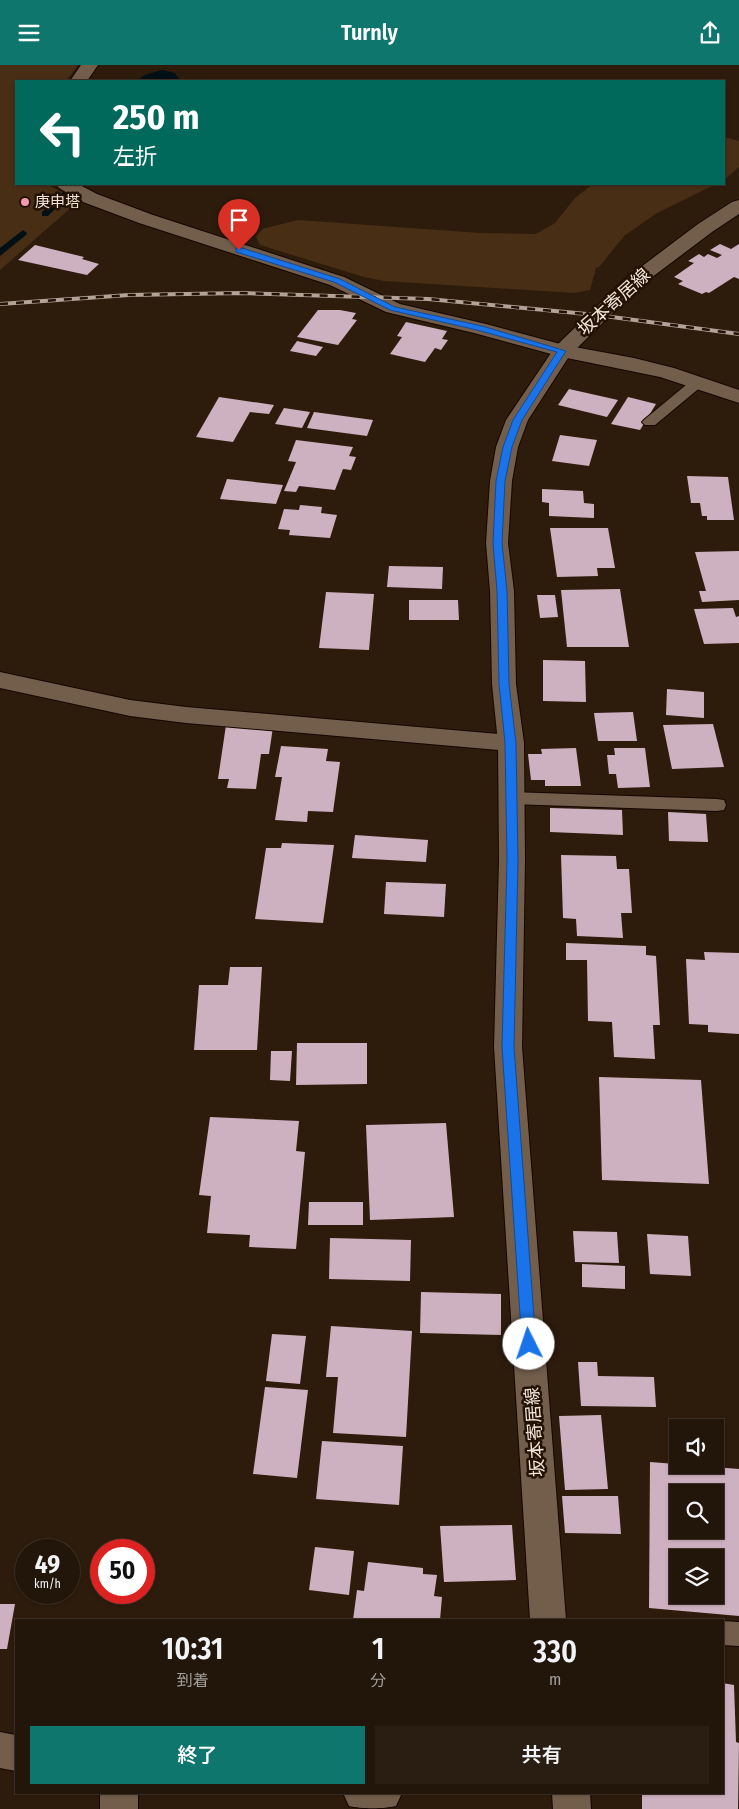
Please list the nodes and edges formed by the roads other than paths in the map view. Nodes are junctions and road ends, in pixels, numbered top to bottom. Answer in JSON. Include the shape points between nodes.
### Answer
{"nodes":[{"id":1,"x":90,"y":65,"type":"edge"},
{"id":2,"x":79,"y":80,"type":"edge"},
{"id":3,"x":67,"y":185,"type":"edge"},
{"id":4,"x":739,"y":206,"type":"edge"},
{"id":5,"x":562,"y":351,"type":"junction"},
{"id":6,"x":696,"y":383,"type":"junction"},
{"id":7,"x":739,"y":397,"type":"edge"},
{"id":8,"x":650,"y":422,"type":"dead end"},
{"id":9,"x":0,"y":680,"type":"edge"},
{"id":10,"x":510,"y":743,"type":"junction"},
{"id":11,"x":511,"y":798,"type":"junction"},
{"id":12,"x":717,"y":805,"type":"dead end"},
{"id":13,"x":551,"y":1619,"type":"edge"},
{"id":14,"x":724,"y":1633,"type":"edge"},
{"id":15,"x":739,"y":1635,"type":"edge"},
{"id":16,"x":0,"y":1750,"type":"edge"},
{"id":17,"x":15,"y":1753,"type":"edge"},
{"id":18,"x":119,"y":1794,"type":"edge"},
{"id":19,"x":571,"y":1794,"type":"edge"},
{"id":20,"x":119,"y":1809,"type":"edge"},
{"id":21,"x":572,"y":1809,"type":"edge"}],
"edges":[{"from":1,"to":2,"type":"main road"},
{"from":3,"to":5,"type":"main road","via":[[90,199],[337,281],[386,306]]},
{"from":4,"to":5,"type":"main road","name":"坂本寄居線","via":[[632,283]]},
{"from":5,"to":6,"type":"main road","via":[[634,364]]},
{"from":5,"to":10,"type":"main road","name":"坂本寄居線","via":[[517,420],[507,447],[501,481],[497,543]]},
{"from":6,"to":7,"type":"main road"},
{"from":6,"to":8,"type":"lane"},
{"from":9,"to":10,"type":"main road","via":[[130,708],[186,715]]},
{"from":10,"to":11,"type":"main road","name":"坂本寄居線"},
{"from":11,"to":12,"type":"lane"},
{"from":11,"to":13,"type":"main road","name":"坂本寄居線","via":[[508,1047]]},
{"from":14,"to":15,"type":"lane"},
{"from":16,"to":17,"type":"main road"},
{"from":18,"to":20,"type":"main road"},
{"from":19,"to":21,"type":"main road"}]}
